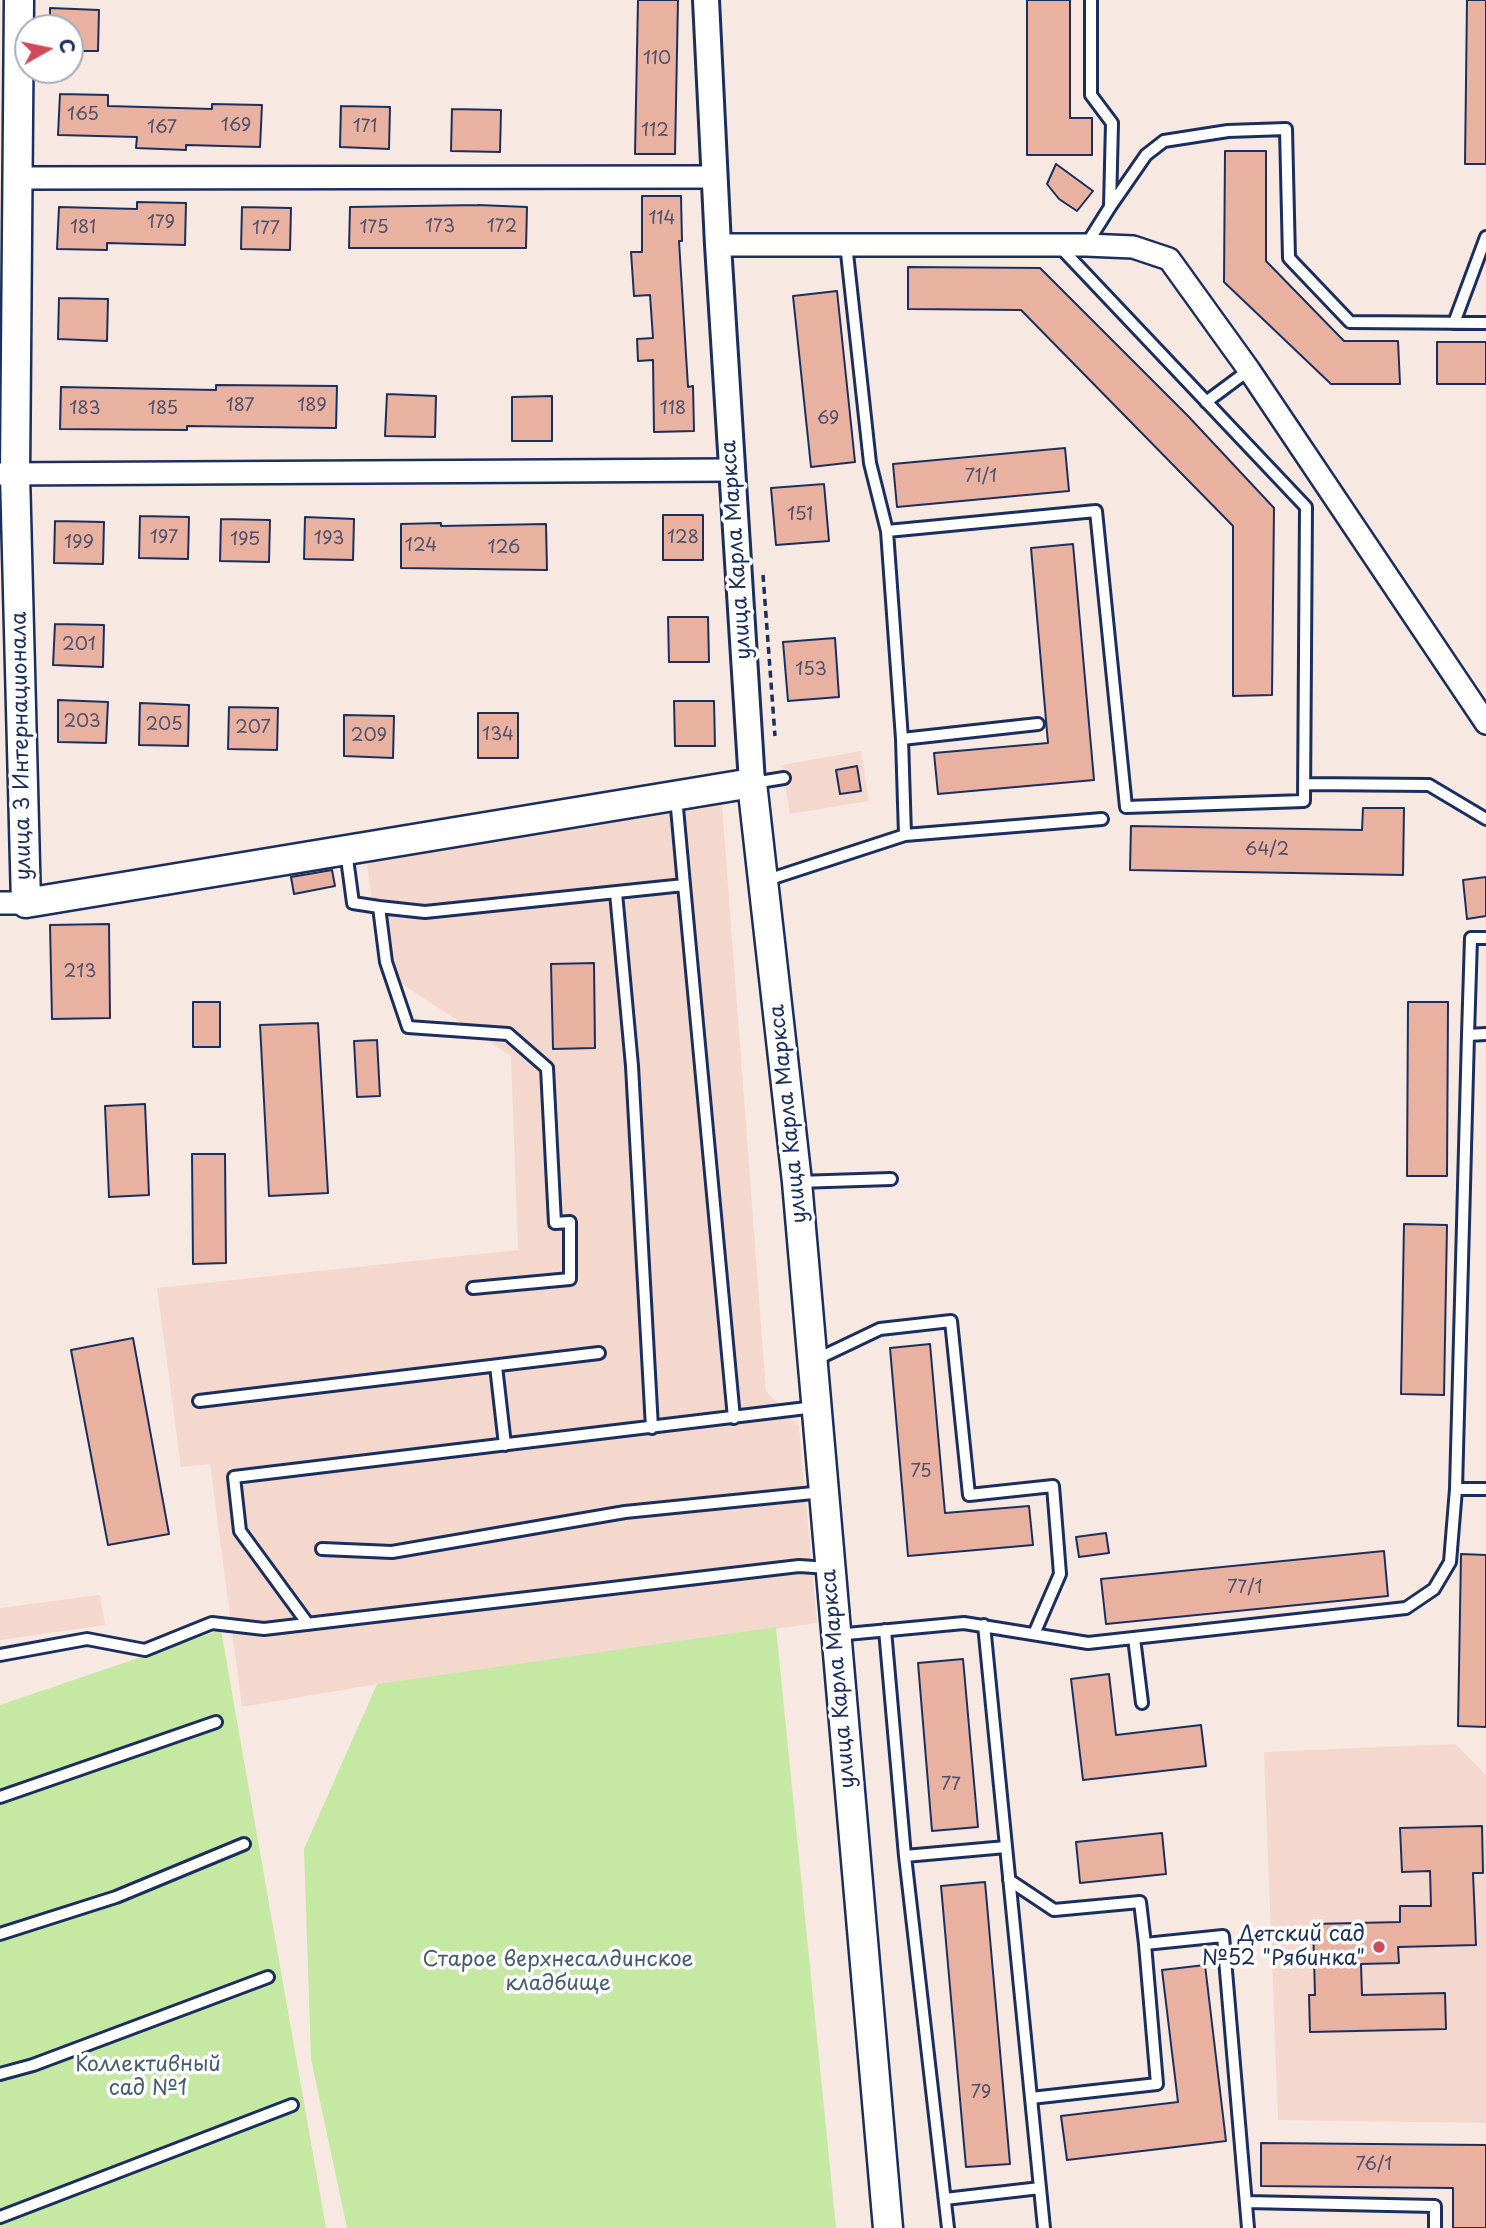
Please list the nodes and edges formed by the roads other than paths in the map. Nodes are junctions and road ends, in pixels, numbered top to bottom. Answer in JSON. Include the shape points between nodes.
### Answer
{"nodes":[{"id":1,"x":19,"y":0,"type":"edge"},
{"id":2,"x":706,"y":0,"type":"edge"},
{"id":3,"x":1091,"y":0,"type":"edge"},
{"id":4,"x":17,"y":177,"type":"junction"},
{"id":5,"x":715,"y":177,"type":"junction"},
{"id":6,"x":1110,"y":207,"type":"junction"},
{"id":7,"x":1486,"y":237,"type":"edge"},
{"id":8,"x":846,"y":244,"type":"junction"},
{"id":9,"x":718,"y":245,"type":"junction"},
{"id":10,"x":1086,"y":245,"type":"junction"},
{"id":11,"x":1059,"y":246,"type":"junction"},
{"id":12,"x":1454,"y":323,"type":"junction"},
{"id":13,"x":1486,"y":323,"type":"edge"},
{"id":14,"x":1249,"y":370,"type":"junction"},
{"id":15,"x":1206,"y":402,"type":"junction"},
{"id":16,"x":732,"y":470,"type":"junction"},
{"id":17,"x":8,"y":474,"type":"edge"},
{"id":18,"x":887,"y":531,"type":"junction"},
{"id":19,"x":1486,"y":723,"type":"edge"},
{"id":20,"x":1038,"y":724,"type":"dead end"},
{"id":21,"x":902,"y":739,"type":"junction"},
{"id":22,"x":784,"y":778,"type":"dead end"},
{"id":23,"x":752,"y":783,"type":"junction"},
{"id":24,"x":1304,"y":784,"type":"junction"},
{"id":25,"x":676,"y":796,"type":"junction"},
{"id":26,"x":1102,"y":819,"type":"dead end"},
{"id":27,"x":1486,"y":819,"type":"edge"},
{"id":28,"x":905,"y":835,"type":"junction"},
{"id":29,"x":346,"y":850,"type":"junction"},
{"id":30,"x":764,"y":881,"type":"junction"},
{"id":31,"x":684,"y":885,"type":"junction"},
{"id":32,"x":616,"y":893,"type":"junction"},
{"id":33,"x":13,"y":903,"type":"edge"},
{"id":34,"x":379,"y":907,"type":"junction"},
{"id":35,"x":1486,"y":938,"type":"edge"},
{"id":36,"x":1486,"y":1034,"type":"edge"},
{"id":37,"x":1468,"y":1035,"type":"junction"},
{"id":38,"x":891,"y":1179,"type":"dead end"},
{"id":39,"x":797,"y":1182,"type":"junction"},
{"id":40,"x":472,"y":1288,"type":"dead end"},
{"id":41,"x":599,"y":1353,"type":"dead end"},
{"id":42,"x":812,"y":1362,"type":"junction"},
{"id":43,"x":496,"y":1366,"type":"junction"},
{"id":44,"x":199,"y":1401,"type":"dead end"},
{"id":45,"x":816,"y":1407,"type":"junction"},
{"id":46,"x":734,"y":1418,"type":"junction"},
{"id":47,"x":652,"y":1427,"type":"junction"},
{"id":48,"x":505,"y":1445,"type":"junction"},
{"id":49,"x":1456,"y":1489,"type":"junction"},
{"id":50,"x":1486,"y":1489,"type":"edge"},
{"id":51,"x":823,"y":1492,"type":"junction"},
{"id":52,"x":322,"y":1549,"type":"dead end"},
{"id":53,"x":830,"y":1568,"type":"junction"},
{"id":54,"x":308,"y":1624,"type":"junction"},
{"id":55,"x":984,"y":1625,"type":"junction"},
{"id":56,"x":885,"y":1630,"type":"junction"},
{"id":57,"x":1034,"y":1634,"type":"junction"},
{"id":58,"x":835,"y":1635,"type":"junction"},
{"id":59,"x":1135,"y":1638,"type":"junction"},
{"id":60,"x":0,"y":1655,"type":"edge"},
{"id":61,"x":1142,"y":1703,"type":"dead end"},
{"id":62,"x":216,"y":1722,"type":"dead end"},
{"id":63,"x":0,"y":1797,"type":"edge"},
{"id":64,"x":244,"y":1844,"type":"dead end"},
{"id":65,"x":1006,"y":1847,"type":"junction"},
{"id":66,"x":905,"y":1856,"type":"junction"},
{"id":67,"x":1009,"y":1880,"type":"junction"},
{"id":68,"x":0,"y":1934,"type":"edge"},
{"id":69,"x":1145,"y":1944,"type":"junction"},
{"id":70,"x":268,"y":1977,"type":"dead end"},
{"id":71,"x":0,"y":2074,"type":"edge"},
{"id":72,"x":1031,"y":2098,"type":"junction"},
{"id":73,"x":292,"y":2105,"type":"dead end"},
{"id":74,"x":1040,"y":2188,"type":"junction"},
{"id":75,"x":945,"y":2199,"type":"junction"},
{"id":76,"x":1246,"y":2202,"type":"junction"},
{"id":77,"x":0,"y":2217,"type":"edge"},
{"id":78,"x":888,"y":2228,"type":"edge"},
{"id":79,"x":948,"y":2228,"type":"edge"},
{"id":80,"x":1044,"y":2228,"type":"edge"},
{"id":81,"x":1248,"y":2228,"type":"edge"},
{"id":82,"x":1435,"y":2228,"type":"edge"}],
"edges":[{"from":1,"to":4,"type":"main road","name":"улица 3 Интернационала"},
{"from":2,"to":5,"type":"street","name":"улица Карла Маркса"},
{"from":3,"to":6,"type":"lane","via":[[1091,95],[1112,123]]},
{"from":4,"to":5,"type":"street"},
{"from":4,"to":17,"type":"main road","name":"улица 3 Интернационала"},
{"from":5,"to":9,"type":"street","name":"улица Карла Маркса"},
{"from":6,"to":10,"type":"lane"},
{"from":6,"to":12,"type":"lane","via":[[1146,155],[1164,141],[1228,131],[1286,129],[1289,258],[1350,322]]},
{"from":7,"to":12,"type":"lane"},
{"from":8,"to":9,"type":"street"},
{"from":8,"to":11,"type":"street"},
{"from":8,"to":18,"type":"lane","via":[[870,463]]},
{"from":9,"to":16,"type":"street","name":"улица Карла Маркса"},
{"from":10,"to":11,"type":"street"},
{"from":10,"to":14,"type":"street","via":[[1133,247],[1169,260]]},
{"from":11,"to":15,"type":"lane"},
{"from":12,"to":13,"type":"lane"},
{"from":14,"to":15,"type":"lane"},
{"from":14,"to":19,"type":"street"},
{"from":15,"to":24,"type":"lane","via":[[1306,507]]},
{"from":16,"to":17,"type":"street"},
{"from":16,"to":23,"type":"street","name":"улица Карла Маркса"},
{"from":17,"to":33,"type":"main road","name":"улица 3 Интернационала"},
{"from":18,"to":21,"type":"lane"},
{"from":18,"to":24,"type":"lane","via":[[1096,510],[1126,807],[1304,801]]},
{"from":20,"to":21,"type":"lane"},
{"from":21,"to":28,"type":"lane"},
{"from":22,"to":23,"type":"lane"},
{"from":23,"to":25,"type":"main road"},
{"from":23,"to":30,"type":"main road","name":"улица Карла Маркса"},
{"from":24,"to":27,"type":"lane","via":[[1429,785]]},
{"from":25,"to":29,"type":"main road"},
{"from":25,"to":31,"type":"lane"},
{"from":26,"to":28,"type":"lane"},
{"from":28,"to":30,"type":"lane"},
{"from":29,"to":33,"type":"main road"},
{"from":29,"to":34,"type":"lane","via":[[353,903]]},
{"from":30,"to":39,"type":"main road","name":"улица Карла Маркса"},
{"from":31,"to":32,"type":"lane"},
{"from":31,"to":46,"type":"lane"},
{"from":32,"to":34,"type":"lane","via":[[425,912]]},
{"from":32,"to":47,"type":"lane","via":[[632,1066]]},
{"from":34,"to":40,"type":"lane","via":[[386,962],[408,1027],[508,1034],[547,1068],[555,1223],[570,1222],[570,1279]]},
{"from":35,"to":37,"type":"lane","via":[[1471,938]]},
{"from":36,"to":37,"type":"lane"},
{"from":37,"to":49,"type":"lane"},
{"from":38,"to":39,"type":"lane"},
{"from":39,"to":42,"type":"main road","name":"улица Карла Маркса"},
{"from":41,"to":43,"type":"lane"},
{"from":42,"to":45,"type":"main road","name":"улица Карла Маркса"},
{"from":42,"to":57,"type":"lane","via":[[880,1329],[951,1321],[969,1495],[1053,1486],[1060,1574]]},
{"from":43,"to":44,"type":"lane"},
{"from":43,"to":48,"type":"lane"},
{"from":45,"to":46,"type":"lane"},
{"from":45,"to":51,"type":"main road","name":"улица Карла Маркса"},
{"from":46,"to":47,"type":"lane"},
{"from":47,"to":48,"type":"lane"},
{"from":48,"to":54,"type":"lane","via":[[234,1476],[240,1531]]},
{"from":49,"to":50,"type":"lane"},
{"from":49,"to":59,"type":"lane","via":[[1450,1562],[1434,1589],[1406,1608]]},
{"from":51,"to":52,"type":"lane","via":[[625,1512],[392,1552]]},
{"from":51,"to":53,"type":"main road","name":"улица Карла Маркса"},
{"from":53,"to":54,"type":"lane","via":[[799,1566]]},
{"from":53,"to":58,"type":"main road","name":"улица Карла Маркса"},
{"from":54,"to":60,"type":"lane","via":[[264,1629],[212,1623],[145,1650],[87,1639]]},
{"from":55,"to":56,"type":"lane"},
{"from":55,"to":57,"type":"lane"},
{"from":55,"to":65,"type":"lane"},
{"from":56,"to":58,"type":"lane"},
{"from":56,"to":66,"type":"lane"},
{"from":57,"to":59,"type":"lane","via":[[1088,1643]]},
{"from":58,"to":78,"type":"main road","name":"улица Карла Маркса"},
{"from":59,"to":61,"type":"lane"},
{"from":62,"to":63,"type":"lane"},
{"from":64,"to":68,"type":"lane","via":[[116,1898]]},
{"from":65,"to":66,"type":"lane"},
{"from":65,"to":67,"type":"lane"},
{"from":66,"to":75,"type":"lane"},
{"from":67,"to":69,"type":"lane","via":[[1055,1910],[1140,1902]]},
{"from":67,"to":72,"type":"lane"},
{"from":69,"to":72,"type":"lane","via":[[1157,2084]]},
{"from":69,"to":76,"type":"lane","via":[[1223,1936]]},
{"from":70,"to":71,"type":"lane"},
{"from":72,"to":74,"type":"lane"},
{"from":73,"to":77,"type":"lane"},
{"from":74,"to":75,"type":"lane"},
{"from":74,"to":80,"type":"lane"},
{"from":75,"to":79,"type":"lane"},
{"from":76,"to":81,"type":"lane"},
{"from":76,"to":82,"type":"lane","via":[[1435,2206]]}]}
